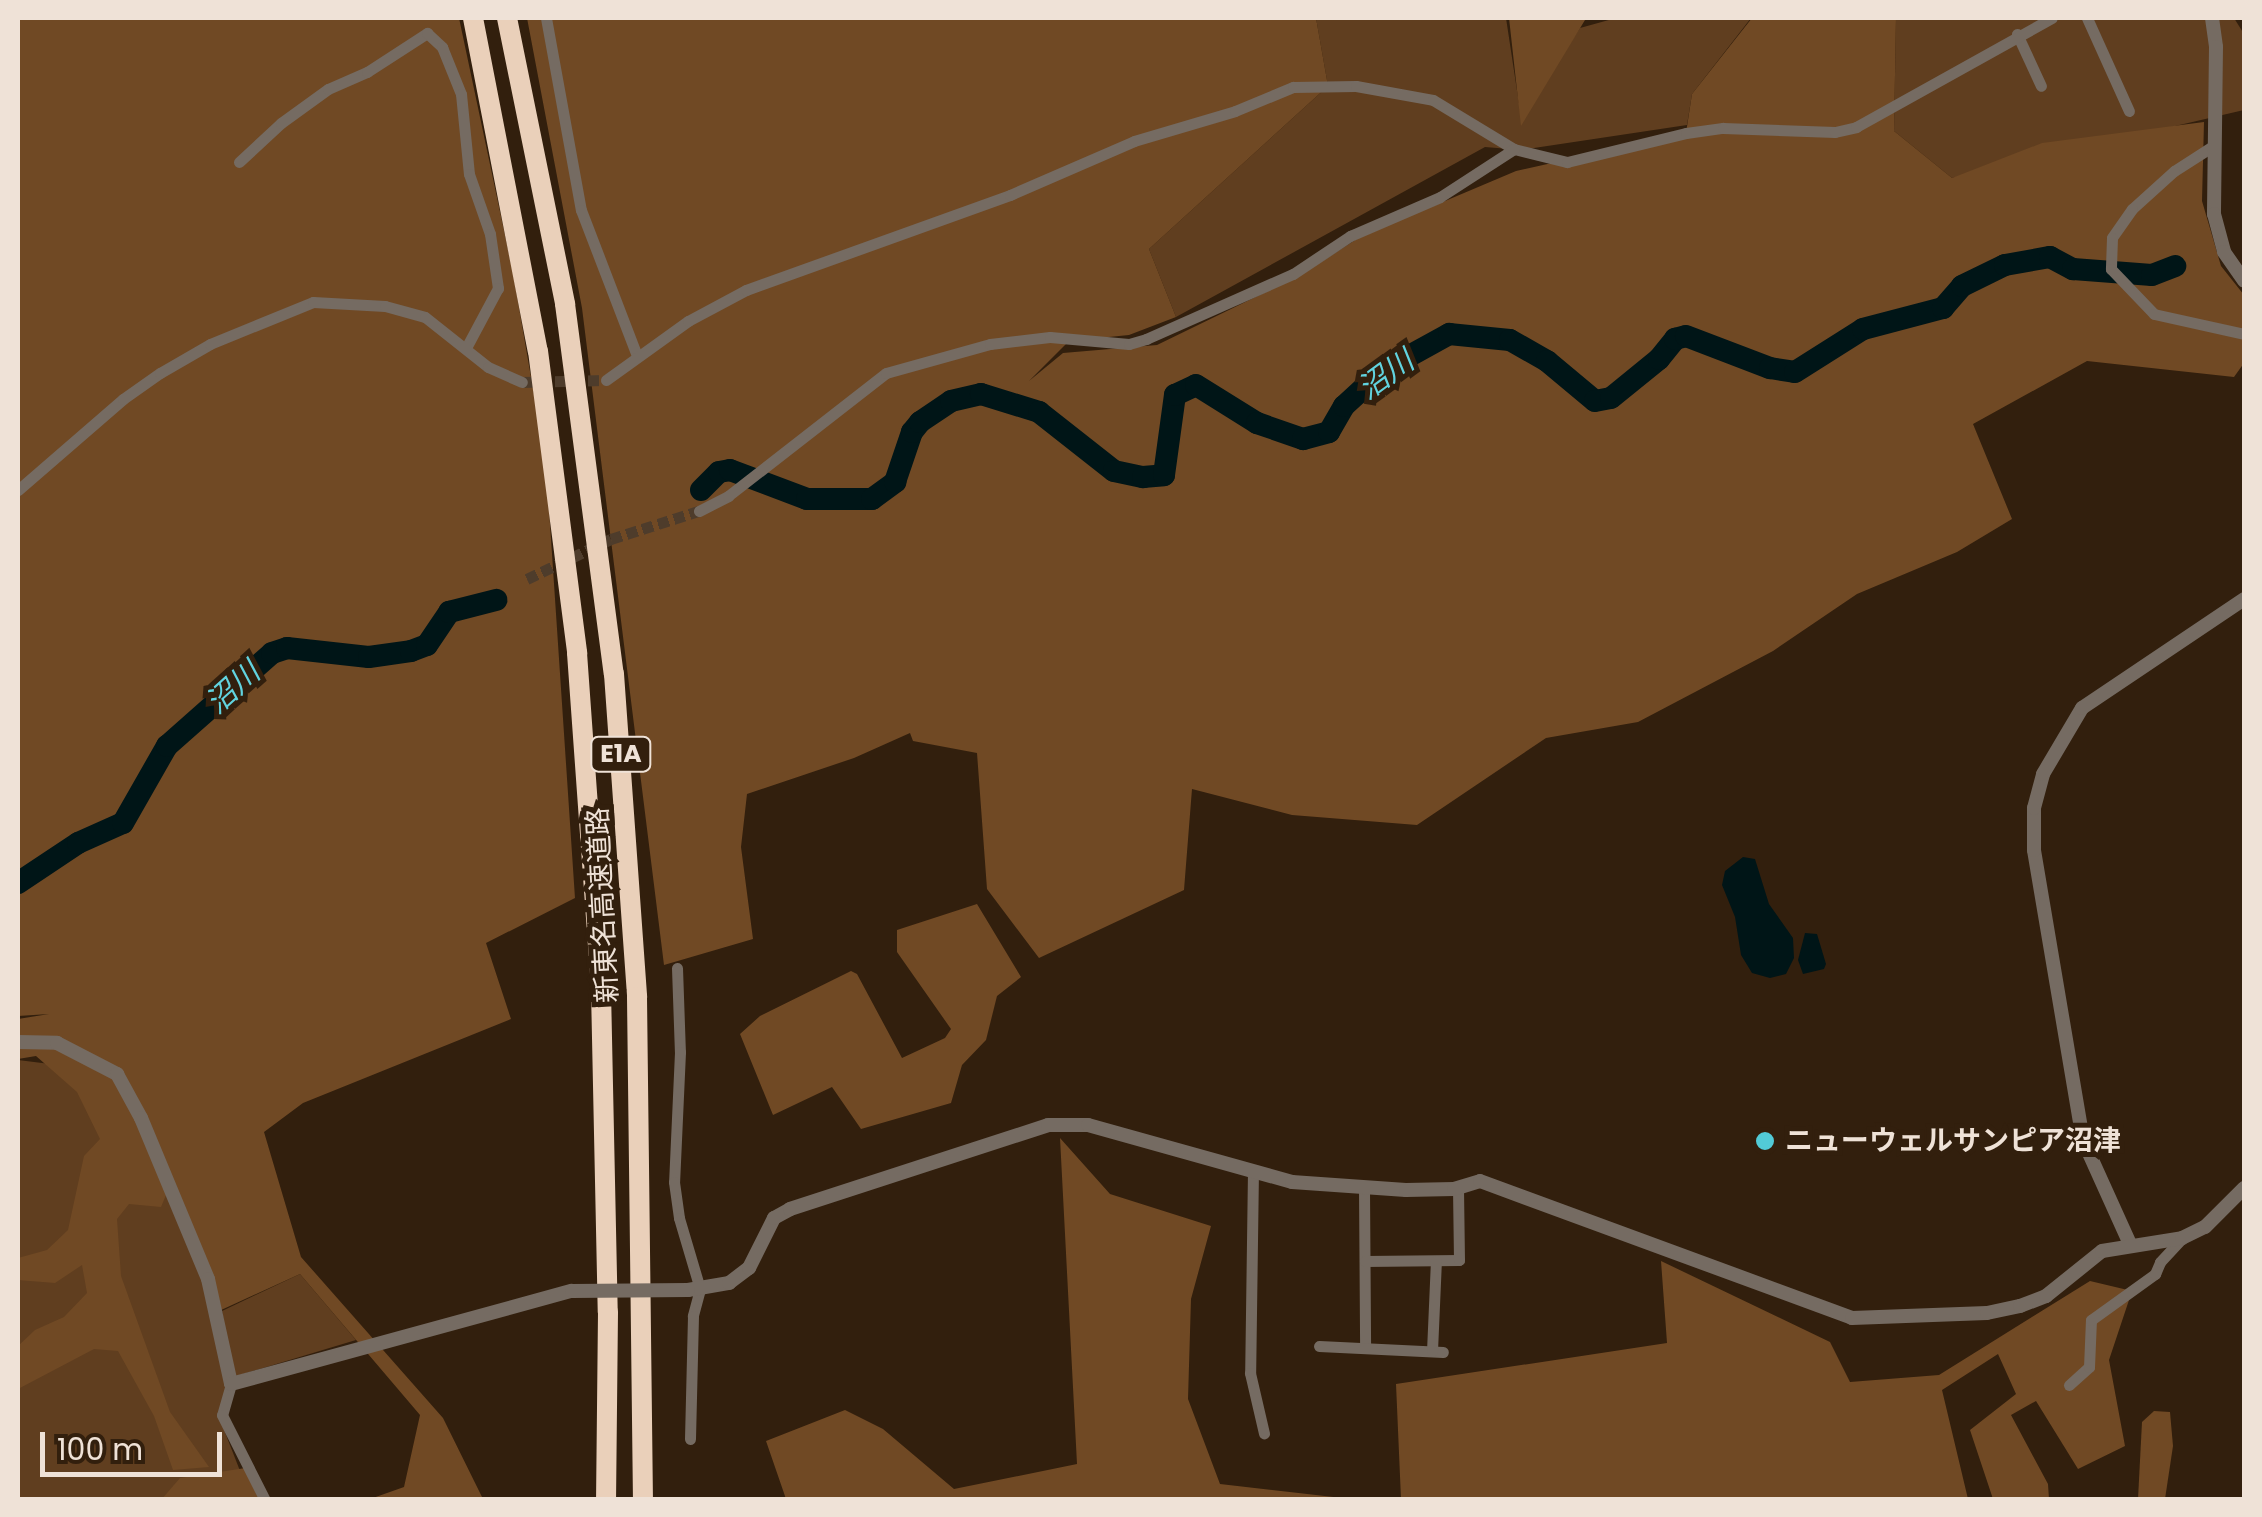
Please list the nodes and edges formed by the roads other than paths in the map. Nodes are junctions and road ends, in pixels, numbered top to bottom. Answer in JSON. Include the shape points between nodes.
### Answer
{"nodes":[{"id":1,"x":473,"y":18,"type":"edge"},
{"id":2,"x":507,"y":18,"type":"edge"},
{"id":3,"x":546,"y":18,"type":"edge"},
{"id":4,"x":2052,"y":18,"type":"edge"},
{"id":5,"x":2087,"y":18,"type":"edge"},
{"id":6,"x":2212,"y":18,"type":"edge"},
{"id":7,"x":2017,"y":34,"type":"junction"},
{"id":8,"x":2041,"y":86,"type":"dead end"},
{"id":9,"x":2129,"y":112,"type":"dead end"},
{"id":10,"x":2212,"y":146,"type":"junction"},
{"id":11,"x":1514,"y":148,"type":"junction"},
{"id":12,"x":239,"y":162,"type":"dead end"},
{"id":13,"x":2244,"y":281,"type":"edge"},
{"id":14,"x":2244,"y":334,"type":"edge"},
{"id":15,"x":467,"y":346,"type":"junction"},
{"id":16,"x":637,"y":356,"type":"junction"},
{"id":17,"x":606,"y":380,"type":"tunnel mouth"},
{"id":18,"x":522,"y":382,"type":"tunnel mouth"},
{"id":19,"x":18,"y":490,"type":"edge"},
{"id":20,"x":699,"y":512,"type":"tunnel mouth"},
{"id":21,"x":2244,"y":598,"type":"edge"},
{"id":22,"x":676,"y":968,"type":"dead end"},
{"id":23,"x":18,"y":1042,"type":"edge"},
{"id":24,"x":1253,"y":1170,"type":"junction"},
{"id":25,"x":1458,"y":1187,"type":"junction"},
{"id":26,"x":1364,"y":1188,"type":"junction"},
{"id":27,"x":2244,"y":1188,"type":"edge"},
{"id":28,"x":2182,"y":1238,"type":"junction"},
{"id":29,"x":2130,"y":1244,"type":"junction"},
{"id":30,"x":1436,"y":1260,"type":"junction"},
{"id":31,"x":1365,"y":1261,"type":"junction"},
{"id":32,"x":694,"y":1290,"type":"junction"},
{"id":33,"x":1319,"y":1346,"type":"dead end"},
{"id":34,"x":1366,"y":1348,"type":"junction"},
{"id":35,"x":231,"y":1384,"type":"junction"},
{"id":36,"x":2069,"y":1385,"type":"dead end"},
{"id":37,"x":1264,"y":1433,"type":"dead end"},
{"id":38,"x":690,"y":1439,"type":"dead end"},
{"id":39,"x":265,"y":1500,"type":"edge"},
{"id":40,"x":606,"y":1500,"type":"edge"},
{"id":41,"x":643,"y":1500,"type":"edge"}],
"edges":[{"from":1,"to":40,"type":"highway","name":"新東名高速道路","number":"E1A","via":[[536,334],[578,672],[601,1010]]},
{"from":2,"to":41,"type":"highway","name":"新東名高速道路","number":"E1A","via":[[565,304],[616,693],[637,997]]},
{"from":3,"to":16,"type":"street","via":[[582,210]]},
{"from":4,"to":7,"type":"street"},
{"from":5,"to":9,"type":"street"},
{"from":6,"to":10,"type":"street"},
{"from":7,"to":8,"type":"street"},
{"from":7,"to":11,"type":"street","via":[[1890,111],[1834,132],[1723,128],[1568,162]]},
{"from":10,"to":13,"type":"street","via":[[2217,234]]},
{"from":10,"to":14,"type":"street","via":[[2132,209],[2112,238],[2112,269],[2154,314]]},
{"from":11,"to":16,"type":"street","via":[[1433,100],[1356,86],[1293,87],[1134,140],[1010,195],[746,290]]},
{"from":11,"to":20,"type":"street","via":[[1440,197],[1350,236],[1293,274],[1146,339],[1129,344],[1050,337],[902,366]]},
{"from":12,"to":15,"type":"street","via":[[328,89],[368,72],[427,32],[442,48],[461,94],[469,174],[490,234],[498,288]]},
{"from":15,"to":18,"type":"street","via":[[488,366]]},
{"from":15,"to":19,"type":"street","via":[[414,313],[312,302],[210,344],[160,373]]},
{"from":16,"to":17,"type":"street"},
{"from":21,"to":29,"type":"street","via":[[2082,708],[2043,774],[2034,808],[2034,850],[2083,1140]]},
{"from":22,"to":32,"type":"street","via":[[674,1182]]},
{"from":23,"to":35,"type":"street","via":[[57,1043],[117,1074],[208,1279]]},
{"from":24,"to":26,"type":"street","via":[[1292,1182]]},
{"from":24,"to":32,"type":"street","via":[[1088,1125],[1048,1126],[790,1209],[774,1218],[749,1268],[729,1283]]},
{"from":24,"to":37,"type":"street","via":[[1250,1373]]},
{"from":25,"to":26,"type":"street"},
{"from":25,"to":29,"type":"street","via":[[1495,1185],[1852,1318],[2020,1306],[2046,1296],[2102,1251]]},
{"from":25,"to":30,"type":"street","via":[[1459,1260]]},
{"from":26,"to":31,"type":"street"},
{"from":27,"to":28,"type":"street","via":[[2205,1227]]},
{"from":28,"to":29,"type":"street"},
{"from":28,"to":36,"type":"street","via":[[2155,1274],[2091,1320],[2088,1368]]},
{"from":30,"to":31,"type":"street"},
{"from":30,"to":34,"type":"street","via":[[1438,1352]]},
{"from":31,"to":34,"type":"street"},
{"from":32,"to":35,"type":"street","bridge":true,"via":[[572,1291]]},
{"from":32,"to":38,"type":"street"},
{"from":33,"to":34,"type":"street"},
{"from":35,"to":39,"type":"street","via":[[222,1415]]}]}
